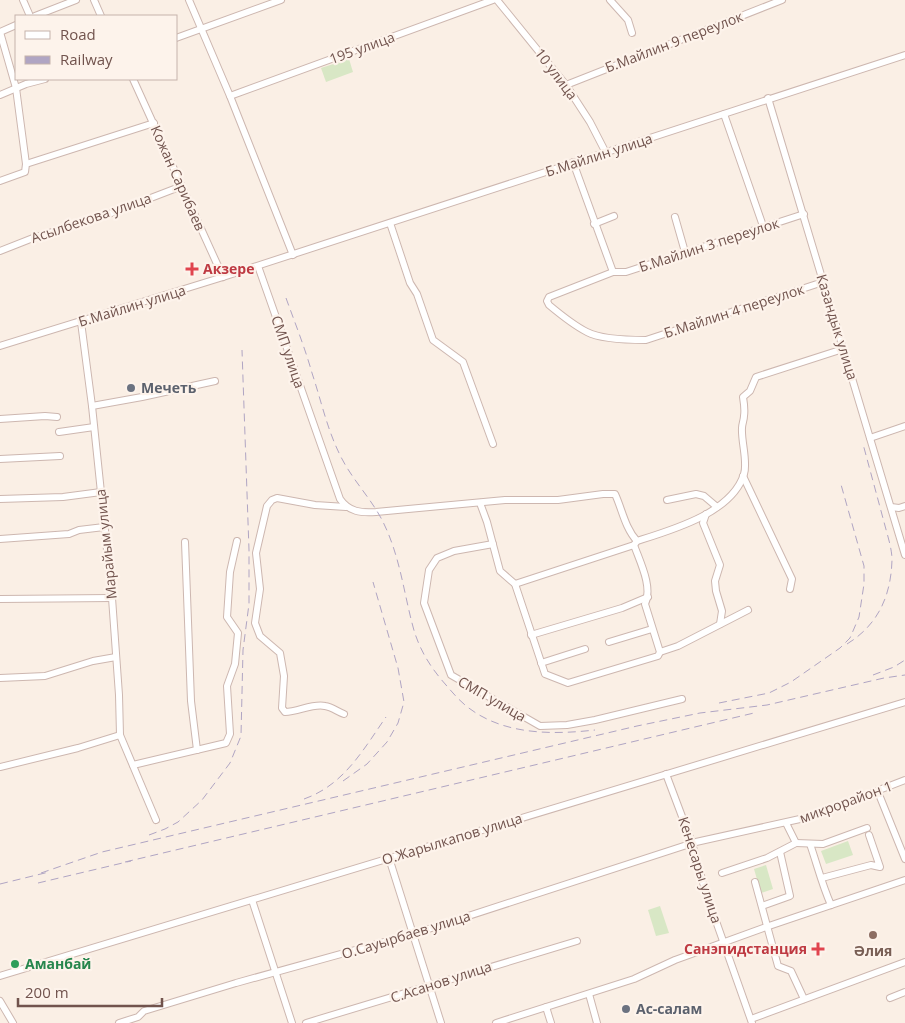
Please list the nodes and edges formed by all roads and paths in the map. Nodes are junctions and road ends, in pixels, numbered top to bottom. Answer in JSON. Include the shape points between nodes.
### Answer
{"nodes":[{"id":1,"x":23,"y":0,"type":"edge"},
{"id":2,"x":76,"y":0,"type":"edge"},
{"id":3,"x":94,"y":0,"type":"edge"},
{"id":4,"x":189,"y":0,"type":"edge"},
{"id":5,"x":281,"y":0,"type":"edge"},
{"id":6,"x":493,"y":0,"type":"edge"},
{"id":7,"x":498,"y":0,"type":"edge"},
{"id":8,"x":610,"y":0,"type":"edge"},
{"id":9,"x":782,"y":0,"type":"edge"},
{"id":10,"x":30,"y":15,"type":"edge"},
{"id":11,"x":38,"y":15,"type":"edge"},
{"id":12,"x":101,"y":15,"type":"edge"},
{"id":13,"x":15,"y":25,"type":"edge"},
{"id":14,"x":202,"y":28,"type":"junction"},
{"id":15,"x":0,"y":32,"type":"edge"},
{"id":16,"x":632,"y":33,"type":"dead end"},
{"id":17,"x":178,"y":37,"type":"edge"},
{"id":18,"x":905,"y":54,"type":"edge"},
{"id":19,"x":42,"y":80,"type":"edge"},
{"id":20,"x":133,"y":80,"type":"edge"},
{"id":21,"x":566,"y":84,"type":"junction"},
{"id":22,"x":16,"y":88,"type":"junction"},
{"id":23,"x":0,"y":95,"type":"edge"},
{"id":24,"x":230,"y":96,"type":"junction"},
{"id":25,"x":768,"y":98,"type":"junction"},
{"id":26,"x":724,"y":114,"type":"junction"},
{"id":27,"x":154,"y":123,"type":"junction"},
{"id":28,"x":606,"y":153,"type":"junction"},
{"id":29,"x":573,"y":162,"type":"junction"},
{"id":30,"x":26,"y":164,"type":"junction"},
{"id":31,"x":0,"y":181,"type":"edge"},
{"id":32,"x":182,"y":186,"type":"junction"},
{"id":33,"x":804,"y":214,"type":"junction"},
{"id":34,"x":614,"y":216,"type":"dead end"},
{"id":35,"x":675,"y":218,"type":"dead end"},
{"id":36,"x":390,"y":223,"type":"junction"},
{"id":37,"x":594,"y":224,"type":"junction"},
{"id":38,"x":763,"y":226,"type":"junction"},
{"id":39,"x":0,"y":251,"type":"edge"},
{"id":40,"x":685,"y":252,"type":"junction"},
{"id":41,"x":293,"y":255,"type":"junction"},
{"id":42,"x":258,"y":266,"type":"junction"},
{"id":43,"x":613,"y":272,"type":"junction"},
{"id":44,"x":223,"y":278,"type":"junction"},
{"id":45,"x":823,"y":282,"type":"junction"},
{"id":46,"x":81,"y":322,"type":"junction"},
{"id":47,"x":646,"y":340,"type":"joint"},
{"id":48,"x":0,"y":346,"type":"edge"},
{"id":49,"x":844,"y":349,"type":"junction"},
{"id":50,"x":215,"y":381,"type":"dead end"},
{"id":51,"x":92,"y":406,"type":"junction"},
{"id":52,"x":57,"y":417,"type":"dead end"},
{"id":53,"x":0,"y":419,"type":"edge"},
{"id":54,"x":905,"y":426,"type":"edge"},
{"id":55,"x":94,"y":427,"type":"junction"},
{"id":56,"x":59,"y":432,"type":"dead end"},
{"id":57,"x":870,"y":438,"type":"junction"},
{"id":58,"x":493,"y":444,"type":"dead end"},
{"id":59,"x":60,"y":456,"type":"dead end"},
{"id":60,"x":0,"y":459,"type":"edge"},
{"id":61,"x":744,"y":474,"type":"junction"},
{"id":62,"x":101,"y":492,"type":"junction"},
{"id":63,"x":0,"y":499,"type":"edge"},
{"id":64,"x":667,"y":500,"type":"dead end"},
{"id":65,"x":480,"y":503,"type":"junction"},
{"id":66,"x":905,"y":506,"type":"edge"},
{"id":67,"x":346,"y":507,"type":"junction"},
{"id":68,"x":718,"y":507,"type":"junction"},
{"id":69,"x":891,"y":507,"type":"junction"},
{"id":70,"x":706,"y":514,"type":"junction"},
{"id":71,"x":104,"y":526,"type":"junction"},
{"id":72,"x":0,"y":539,"type":"edge"},
{"id":73,"x":237,"y":541,"type":"dead end"},
{"id":74,"x":185,"y":542,"type":"dead end"},
{"id":75,"x":635,"y":543,"type":"junction"},
{"id":76,"x":493,"y":544,"type":"junction"},
{"id":77,"x":905,"y":555,"type":"edge"},
{"id":78,"x":514,"y":584,"type":"junction"},
{"id":79,"x":790,"y":589,"type":"dead end"},
{"id":80,"x":648,"y":597,"type":"junction"},
{"id":81,"x":112,"y":598,"type":"junction"},
{"id":82,"x":0,"y":599,"type":"edge"},
{"id":83,"x":748,"y":610,"type":"dead end"},
{"id":84,"x":720,"y":624,"type":"junction"},
{"id":85,"x":652,"y":629,"type":"junction"},
{"id":86,"x":531,"y":635,"type":"junction"},
{"id":87,"x":609,"y":642,"type":"dead end"},
{"id":88,"x":585,"y":649,"type":"dead end"},
{"id":89,"x":660,"y":652,"type":"junction"},
{"id":90,"x":116,"y":657,"type":"junction"},
{"id":91,"x":541,"y":663,"type":"junction"},
{"id":92,"x":0,"y":678,"type":"edge"},
{"id":93,"x":682,"y":699,"type":"dead end"},
{"id":94,"x":905,"y":702,"type":"edge"},
{"id":95,"x":344,"y":714,"type":"dead end"},
{"id":96,"x":120,"y":735,"type":"junction"},
{"id":97,"x":196,"y":750,"type":"junction"},
{"id":98,"x":133,"y":765,"type":"junction"},
{"id":99,"x":0,"y":767,"type":"edge"},
{"id":100,"x":666,"y":774,"type":"junction"},
{"id":101,"x":905,"y":780,"type":"edge"},
{"id":102,"x":878,"y":792,"type":"junction"},
{"id":103,"x":156,"y":820,"type":"dead end"},
{"id":104,"x":786,"y":823,"type":"junction"},
{"id":105,"x":867,"y":828,"type":"dead end"},
{"id":106,"x":869,"y":835,"type":"dead end"},
{"id":107,"x":692,"y":843,"type":"junction"},
{"id":108,"x":796,"y":843,"type":"junction"},
{"id":109,"x":810,"y":844,"type":"junction"},
{"id":110,"x":780,"y":852,"type":"junction"},
{"id":111,"x":389,"y":858,"type":"junction"},
{"id":112,"x":905,"y":858,"type":"edge"},
{"id":113,"x":722,"y":873,"type":"dead end"},
{"id":114,"x":822,"y":878,"type":"junction"},
{"id":115,"x":905,"y":880,"type":"edge"},
{"id":116,"x":754,"y":882,"type":"dead end"},
{"id":117,"x":252,"y":900,"type":"junction"},
{"id":118,"x":831,"y":905,"type":"junction"},
{"id":119,"x":762,"y":906,"type":"junction"},
{"id":120,"x":766,"y":927,"type":"junction"},
{"id":121,"x":413,"y":934,"type":"junction"},
{"id":122,"x":576,"y":941,"type":"dead end"},
{"id":123,"x":724,"y":942,"type":"junction"},
{"id":124,"x":905,"y":962,"type":"edge"},
{"id":125,"x":277,"y":973,"type":"junction"},
{"id":126,"x":0,"y":976,"type":"edge"},
{"id":127,"x":430,"y":986,"type":"junction"},
{"id":128,"x":905,"y":992,"type":"edge"},
{"id":129,"x":589,"y":994,"type":"junction"},
{"id":130,"x":890,"y":998,"type":"dead end"},
{"id":131,"x":804,"y":1000,"type":"junction"},
{"id":132,"x":0,"y":1001,"type":"edge"},
{"id":133,"x":546,"y":1007,"type":"junction"},
{"id":134,"x":752,"y":1021,"type":"edge"},
{"id":135,"x":12,"y":1023,"type":"edge"},
{"id":136,"x":119,"y":1023,"type":"edge"},
{"id":137,"x":292,"y":1023,"type":"edge"},
{"id":138,"x":306,"y":1023,"type":"edge"},
{"id":139,"x":441,"y":1023,"type":"edge"},
{"id":140,"x":496,"y":1023,"type":"edge"},
{"id":141,"x":551,"y":1023,"type":"edge"},
{"id":142,"x":596,"y":1023,"type":"edge"}],
"edges":[{"from":1,"to":10,"type":"street"},
{"from":2,"to":11,"type":"street"},
{"from":3,"to":12,"type":"street"},
{"from":4,"to":14,"type":"street"},
{"from":5,"to":14,"type":"street"},
{"from":6,"to":24,"type":"street","name":"195 улица"},
{"from":7,"to":21,"type":"street","name":"10 улица"},
{"from":8,"to":16,"type":"street","via":[[628,20]]},
{"from":9,"to":21,"type":"street","name":"Б.Майлин 9 переулок"},
{"from":13,"to":15,"type":"street"},
{"from":14,"to":17,"type":"street"},
{"from":14,"to":24,"type":"street"},
{"from":15,"to":22,"type":"street"},
{"from":18,"to":25,"type":"street","name":"Б.Майлин улица"},
{"from":19,"to":22,"type":"street"},
{"from":20,"to":27,"type":"street","name":"Кожан Сарибаев"},
{"from":21,"to":28,"type":"street","name":"10 улица"},
{"from":22,"to":23,"type":"street"},
{"from":22,"to":30,"type":"street"},
{"from":24,"to":41,"type":"street"},
{"from":25,"to":26,"type":"street","name":"Б.Майлин улица"},
{"from":25,"to":33,"type":"street","name":"Казандык улица"},
{"from":26,"to":28,"type":"street","name":"Б.Майлин улица"},
{"from":26,"to":38,"type":"street"},
{"from":27,"to":30,"type":"street"},
{"from":27,"to":32,"type":"street","name":"Кожан Сарибаев"},
{"from":28,"to":29,"type":"street","name":"Б.Майлин улица"},
{"from":29,"to":36,"type":"street","name":"Б.Майлин улица"},
{"from":29,"to":37,"type":"street"},
{"from":30,"to":31,"type":"street","via":[[25,172]]},
{"from":32,"to":39,"type":"street","name":"Асылбекова улица"},
{"from":32,"to":44,"type":"street","name":"Кожан Сарибаев"},
{"from":33,"to":38,"type":"street","name":"Б.Майлин 3 переулок"},
{"from":33,"to":45,"type":"street","name":"Казандык улица"},
{"from":34,"to":37,"type":"street"},
{"from":35,"to":40,"type":"street"},
{"from":36,"to":41,"type":"street","name":"Б.Майлин улица"},
{"from":36,"to":58,"type":"street","via":[[433,340],[463,362]]},
{"from":37,"to":43,"type":"street"},
{"from":38,"to":40,"type":"street","name":"Б.Майлин 3 переулок"},
{"from":40,"to":43,"type":"street","name":"Б.Майлин 3 переулок","via":[[626,272]]},
{"from":41,"to":42,"type":"street","name":"Б.Майлин улица"},
{"from":42,"to":44,"type":"street","name":"Б.Майлин улица"},
{"from":42,"to":67,"type":"street","name":"СМП улица","via":[[340,499]]},
{"from":43,"to":47,"type":"street","name":"Б.Майлин 3 переулок","via":[[549,297],[547,301],[590,333]]},
{"from":44,"to":46,"type":"street","name":"Б.Майлин улица"},
{"from":45,"to":47,"type":"street","name":"Б.Майлин 4 переулок"},
{"from":45,"to":49,"type":"street","name":"Казандык улица"},
{"from":46,"to":48,"type":"street","name":"Б.Майлин улица"},
{"from":46,"to":51,"type":"street","name":"Марайым улица"},
{"from":49,"to":57,"type":"street","name":"Казандык улица"},
{"from":49,"to":61,"type":"street","via":[[756,377],[750,391],[743,397]]},
{"from":50,"to":51,"type":"street"},
{"from":51,"to":55,"type":"street","name":"Марайым улица"},
{"from":52,"to":53,"type":"street"},
{"from":54,"to":57,"type":"street"},
{"from":55,"to":56,"type":"street"},
{"from":55,"to":62,"type":"street","name":"Марайым улица"},
{"from":57,"to":69,"type":"street","name":"Казандык улица"},
{"from":59,"to":60,"type":"street"},
{"from":61,"to":68,"type":"street","via":[[736,491]]},
{"from":61,"to":79,"type":"street","via":[[792,579]]},
{"from":62,"to":63,"type":"street"},
{"from":62,"to":71,"type":"street","name":"Марайым улица"},
{"from":64,"to":68,"type":"street","via":[[696,494]]},
{"from":65,"to":67,"type":"street","via":[[362,512]]},
{"from":65,"to":75,"type":"street","via":[[615,494]]},
{"from":65,"to":76,"type":"street"},
{"from":66,"to":69,"type":"street"},
{"from":67,"to":95,"type":"street","via":[[277,498],[267,506],[256,553],[260,589],[255,623],[260,636],[280,653],[284,676],[282,708],[285,712],[324,706]]},
{"from":68,"to":70,"type":"street"},
{"from":69,"to":77,"type":"street","name":"Казандык улица"},
{"from":70,"to":75,"type":"street"},
{"from":70,"to":84,"type":"street","via":[[703,523],[720,565],[716,591],[722,611]]},
{"from":71,"to":72,"type":"street","via":[[69,534]]},
{"from":71,"to":81,"type":"street","name":"Марайым улица"},
{"from":73,"to":97,"type":"street","via":[[230,572],[227,617],[238,633],[235,664],[227,686],[230,734],[226,743]]},
{"from":74,"to":97,"type":"street"},
{"from":75,"to":78,"type":"street"},
{"from":75,"to":80,"type":"street"},
{"from":76,"to":78,"type":"street","via":[[500,571]]},
{"from":76,"to":93,"type":"street","name":"СМП улица","via":[[454,551],[437,558],[429,570],[424,603],[451,675],[540,726],[595,720]]},
{"from":78,"to":86,"type":"street"},
{"from":80,"to":85,"type":"street","via":[[645,604]]},
{"from":80,"to":86,"type":"street"},
{"from":81,"to":82,"type":"street"},
{"from":81,"to":90,"type":"street","name":"Марайым улица"},
{"from":83,"to":84,"type":"street"},
{"from":84,"to":89,"type":"street"},
{"from":85,"to":87,"type":"street"},
{"from":85,"to":89,"type":"street"},
{"from":86,"to":91,"type":"street"},
{"from":88,"to":91,"type":"street"},
{"from":89,"to":91,"type":"street","via":[[658,656],[642,662],[568,683],[545,674]]},
{"from":90,"to":92,"type":"street","via":[[44,676]]},
{"from":90,"to":96,"type":"street","name":"Марайым улица"},
{"from":94,"to":100,"type":"street","name":"О.Жарылкапов улица"},
{"from":96,"to":98,"type":"street","name":"Марайым улица"},
{"from":96,"to":99,"type":"street"},
{"from":97,"to":98,"type":"street"},
{"from":98,"to":103,"type":"street","name":"Марайым улица"},
{"from":100,"to":107,"type":"street","name":"Кенесары улица"},
{"from":100,"to":111,"type":"street","name":"О.Жарылкапов улица"},
{"from":101,"to":102,"type":"street","name":"микрорайон 1"},
{"from":102,"to":104,"type":"street","name":"микрорайон 1"},
{"from":102,"to":112,"type":"street"},
{"from":104,"to":107,"type":"street","name":"микрорайон 1"},
{"from":104,"to":108,"type":"street","name":"микрорайон 1"},
{"from":105,"to":109,"type":"street","name":"микрорайон 1","via":[[823,844]]},
{"from":106,"to":114,"type":"street","via":[[880,868],[871,865]]},
{"from":107,"to":121,"type":"street","name":"О.Сауырбаев улица"},
{"from":107,"to":123,"type":"street","name":"Кенесары улица"},
{"from":108,"to":109,"type":"street","name":"микрорайон 1"},
{"from":108,"to":110,"type":"street","name":"микрорайон 1"},
{"from":109,"to":114,"type":"street","name":"микрорайон 1"},
{"from":110,"to":113,"type":"street","name":"микрорайон 1"},
{"from":110,"to":119,"type":"street","via":[[790,896]]},
{"from":111,"to":117,"type":"street","name":"О.Жарылкапов улица"},
{"from":111,"to":121,"type":"street"},
{"from":114,"to":118,"type":"street","name":"микрорайон 1"},
{"from":115,"to":118,"type":"street"},
{"from":116,"to":119,"type":"street"},
{"from":117,"to":125,"type":"street"},
{"from":117,"to":126,"type":"street","name":"О.Жарылкапов улица"},
{"from":118,"to":120,"type":"street"},
{"from":119,"to":120,"type":"street"},
{"from":120,"to":123,"type":"street"},
{"from":120,"to":131,"type":"street","via":[[778,966],[792,971]]},
{"from":121,"to":125,"type":"street","name":"О.Сауырбаев улица"},
{"from":121,"to":127,"type":"street"},
{"from":122,"to":127,"type":"street","name":"С.Асанов улица"},
{"from":123,"to":129,"type":"street"},
{"from":123,"to":134,"type":"street","name":"Кенесары улица"},
{"from":124,"to":131,"type":"street"},
{"from":125,"to":136,"type":"street","name":"О.Сауырбаев улица","via":[[144,1011],[138,1017]]},
{"from":125,"to":137,"type":"street"},
{"from":127,"to":138,"type":"street","name":"С.Асанов улица"},
{"from":127,"to":139,"type":"street"},
{"from":128,"to":130,"type":"street"},
{"from":129,"to":133,"type":"street"},
{"from":129,"to":142,"type":"street"},
{"from":131,"to":134,"type":"street"},
{"from":132,"to":135,"type":"street"},
{"from":133,"to":140,"type":"street"},
{"from":133,"to":141,"type":"street"}]}
